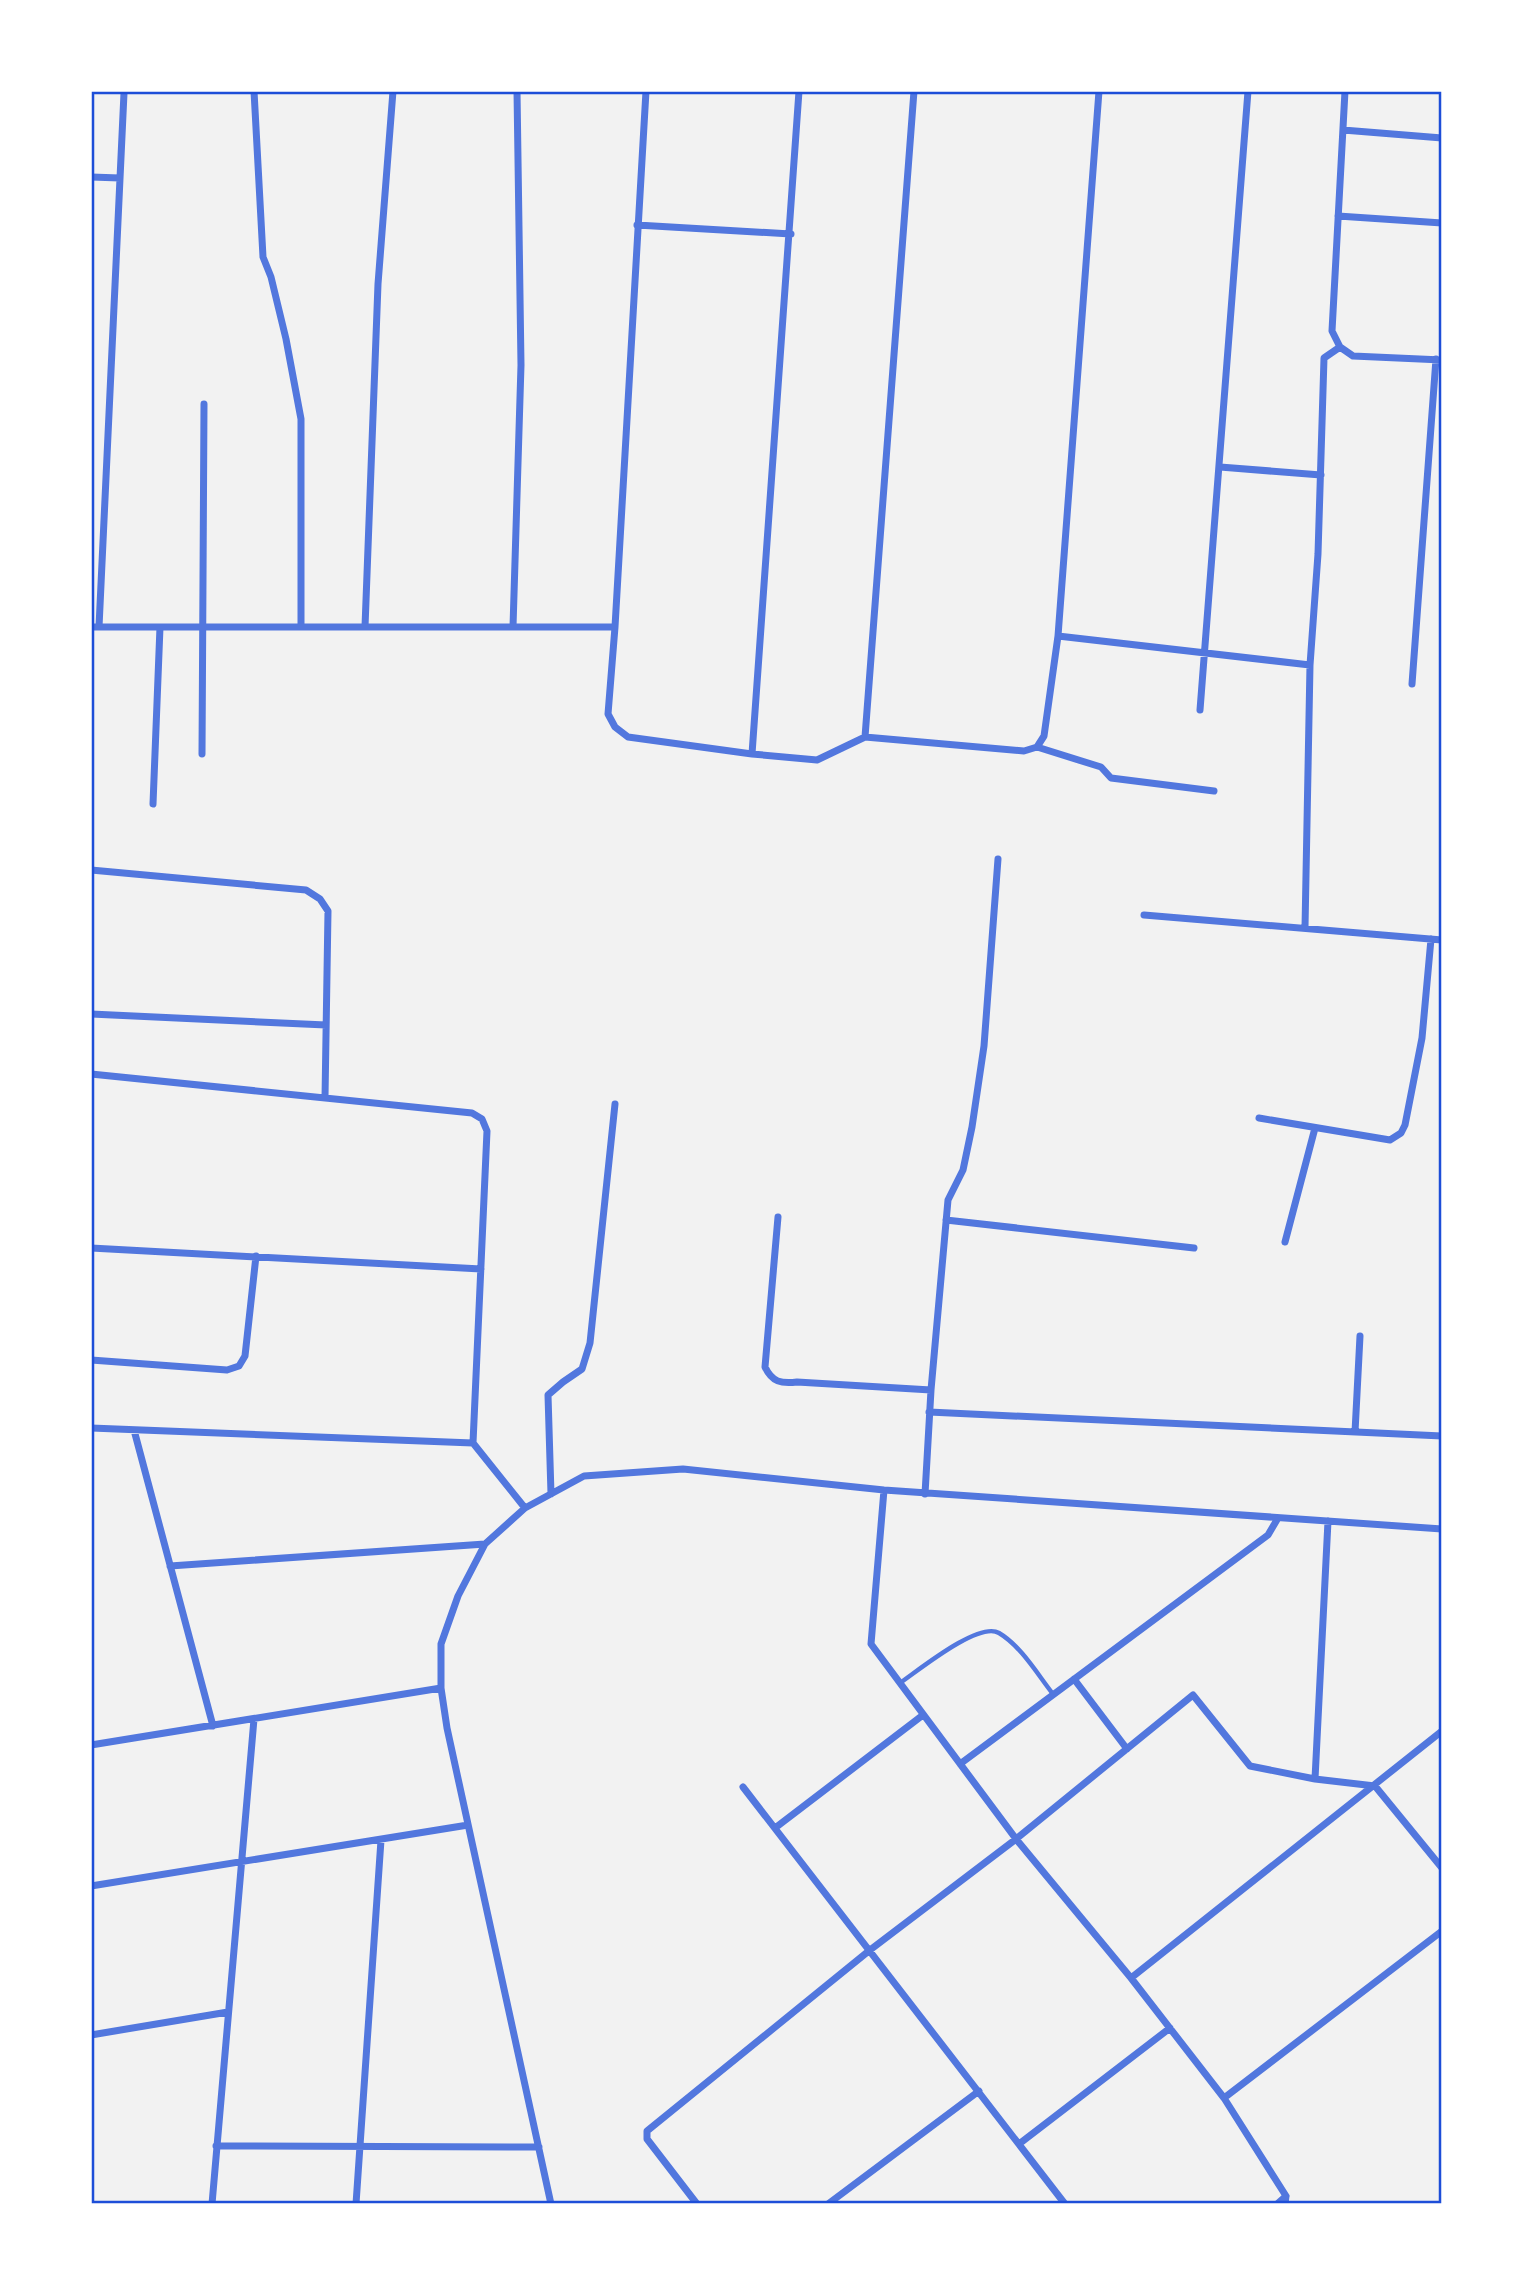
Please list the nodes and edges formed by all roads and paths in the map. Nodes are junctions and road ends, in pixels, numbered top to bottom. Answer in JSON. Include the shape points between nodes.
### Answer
{"nodes":[{"id":1,"x":254,"y":91,"type":"edge"},
{"id":2,"x":393,"y":91,"type":"edge"},
{"id":3,"x":517,"y":91,"type":"edge"},
{"id":4,"x":646,"y":91,"type":"edge"},
{"id":5,"x":799,"y":91,"type":"edge"},
{"id":6,"x":914,"y":91,"type":"edge"},
{"id":7,"x":1099,"y":91,"type":"edge"},
{"id":8,"x":1248,"y":91,"type":"edge"},
{"id":9,"x":1345,"y":91,"type":"edge"},
{"id":10,"x":124,"y":93,"type":"dead end"},
{"id":11,"x":1343,"y":130,"type":"junction"},
{"id":12,"x":1442,"y":138,"type":"edge"},
{"id":13,"x":91,"y":177,"type":"edge"},
{"id":14,"x":120,"y":178,"type":"junction"},
{"id":15,"x":1338,"y":216,"type":"junction"},
{"id":16,"x":1442,"y":223,"type":"edge"},
{"id":17,"x":637,"y":225,"type":"junction"},
{"id":18,"x":791,"y":234,"type":"junction"},
{"id":19,"x":1340,"y":347,"type":"junction"},
{"id":20,"x":1439,"y":360,"type":"edge"},
{"id":21,"x":204,"y":404,"type":"dead end"},
{"id":22,"x":1220,"y":467,"type":"junction"},
{"id":23,"x":1321,"y":475,"type":"junction"},
{"id":24,"x":95,"y":627,"type":"edge"},
{"id":25,"x":160,"y":627,"type":"junction"},
{"id":26,"x":203,"y":627,"type":"junction"},
{"id":27,"x":301,"y":627,"type":"junction"},
{"id":28,"x":365,"y":627,"type":"junction"},
{"id":29,"x":513,"y":627,"type":"junction"},
{"id":30,"x":615,"y":627,"type":"junction"},
{"id":31,"x":1058,"y":636,"type":"junction"},
{"id":32,"x":1205,"y":653,"type":"junction"},
{"id":33,"x":1310,"y":665,"type":"junction"},
{"id":34,"x":1412,"y":684,"type":"dead end"},
{"id":35,"x":1200,"y":710,"type":"dead end"},
{"id":36,"x":865,"y":737,"type":"junction"},
{"id":37,"x":1037,"y":747,"type":"junction"},
{"id":38,"x":202,"y":754,"type":"dead end"},
{"id":39,"x":752,"y":754,"type":"junction"},
{"id":40,"x":1214,"y":791,"type":"dead end"},
{"id":41,"x":153,"y":804,"type":"dead end"},
{"id":42,"x":998,"y":859,"type":"dead end"},
{"id":43,"x":91,"y":870,"type":"edge"},
{"id":44,"x":1144,"y":915,"type":"dead end"},
{"id":45,"x":1305,"y":928,"type":"junction"},
{"id":46,"x":1431,"y":939,"type":"junction"},
{"id":47,"x":1442,"y":940,"type":"edge"},
{"id":48,"x":91,"y":1014,"type":"edge"},
{"id":49,"x":326,"y":1025,"type":"junction"},
{"id":50,"x":91,"y":1074,"type":"edge"},
{"id":51,"x":325,"y":1098,"type":"junction"},
{"id":52,"x":615,"y":1104,"type":"dead end"},
{"id":53,"x":1259,"y":1118,"type":"dead end"},
{"id":54,"x":1315,"y":1128,"type":"junction"},
{"id":55,"x":778,"y":1217,"type":"dead end"},
{"id":56,"x":946,"y":1220,"type":"junction"},
{"id":57,"x":1285,"y":1242,"type":"dead end"},
{"id":58,"x":91,"y":1248,"type":"edge"},
{"id":59,"x":1194,"y":1248,"type":"dead end"},
{"id":60,"x":256,"y":1256,"type":"junction"},
{"id":61,"x":481,"y":1269,"type":"junction"},
{"id":62,"x":1360,"y":1336,"type":"dead end"},
{"id":63,"x":91,"y":1360,"type":"edge"},
{"id":64,"x":931,"y":1390,"type":"junction"},
{"id":65,"x":929,"y":1412,"type":"junction"},
{"id":66,"x":91,"y":1428,"type":"edge"},
{"id":67,"x":134,"y":1430,"type":"junction"},
{"id":68,"x":1354,"y":1432,"type":"junction"},
{"id":69,"x":1442,"y":1436,"type":"edge"},
{"id":70,"x":473,"y":1443,"type":"junction"},
{"id":71,"x":884,"y":1490,"type":"junction"},
{"id":72,"x":925,"y":1493,"type":"junction"},
{"id":73,"x":551,"y":1494,"type":"junction"},
{"id":74,"x":525,"y":1508,"type":"junction"},
{"id":75,"x":1278,"y":1518,"type":"junction"},
{"id":76,"x":1328,"y":1521,"type":"junction"},
{"id":77,"x":1442,"y":1529,"type":"edge"},
{"id":78,"x":485,"y":1544,"type":"junction"},
{"id":79,"x":170,"y":1566,"type":"junction"},
{"id":80,"x":1074,"y":1679,"type":"junction"},
{"id":81,"x":900,"y":1683,"type":"junction"},
{"id":82,"x":441,"y":1688,"type":"junction"},
{"id":83,"x":1053,"y":1694,"type":"junction"},
{"id":84,"x":923,"y":1715,"type":"junction"},
{"id":85,"x":254,"y":1719,"type":"junction"},
{"id":86,"x":213,"y":1726,"type":"junction"},
{"id":87,"x":1442,"y":1731,"type":"edge"},
{"id":88,"x":91,"y":1745,"type":"edge"},
{"id":89,"x":1127,"y":1749,"type":"junction"},
{"id":90,"x":960,"y":1763,"type":"junction"},
{"id":91,"x":1315,"y":1779,"type":"junction"},
{"id":92,"x":1375,"y":1786,"type":"junction"},
{"id":93,"x":743,"y":1787,"type":"dead end"},
{"id":94,"x":468,"y":1825,"type":"junction"},
{"id":95,"x":775,"y":1828,"type":"junction"},
{"id":96,"x":1016,"y":1839,"type":"junction"},
{"id":97,"x":381,"y":1840,"type":"junction"},
{"id":98,"x":241,"y":1862,"type":"junction"},
{"id":99,"x":1442,"y":1868,"type":"edge"},
{"id":100,"x":91,"y":1886,"type":"edge"},
{"id":101,"x":1442,"y":1931,"type":"edge"},
{"id":102,"x":870,"y":1950,"type":"junction"},
{"id":103,"x":1131,"y":1978,"type":"junction"},
{"id":104,"x":228,"y":2012,"type":"junction"},
{"id":105,"x":1170,"y":2028,"type":"junction"},
{"id":106,"x":91,"y":2035,"type":"edge"},
{"id":107,"x":979,"y":2091,"type":"junction"},
{"id":108,"x":1224,"y":2098,"type":"junction"},
{"id":109,"x":1019,"y":2144,"type":"junction"},
{"id":110,"x":216,"y":2146,"type":"junction"},
{"id":111,"x":359,"y":2147,"type":"junction"},
{"id":112,"x":539,"y":2147,"type":"junction"},
{"id":113,"x":1286,"y":2200,"type":"edge"},
{"id":114,"x":212,"y":2204,"type":"edge"},
{"id":115,"x":356,"y":2204,"type":"edge"},
{"id":116,"x":551,"y":2204,"type":"edge"},
{"id":117,"x":697,"y":2204,"type":"edge"},
{"id":118,"x":828,"y":2204,"type":"edge"},
{"id":119,"x":1065,"y":2204,"type":"edge"},
{"id":120,"x":1276,"y":2204,"type":"edge"}],
"edges":[{"from":1,"to":27,"type":"street","via":[[263,257],[302,419]]},
{"from":2,"to":28,"type":"street","via":[[378,284]]},
{"from":3,"to":29,"type":"street","via":[[521,365]]},
{"from":4,"to":17,"type":"street"},
{"from":5,"to":18,"type":"street"},
{"from":6,"to":36,"type":"street"},
{"from":7,"to":31,"type":"street"},
{"from":8,"to":22,"type":"street"},
{"from":9,"to":11,"type":"street"},
{"from":10,"to":14,"type":"street"},
{"from":11,"to":12,"type":"street"},
{"from":11,"to":15,"type":"street"},
{"from":13,"to":14,"type":"street"},
{"from":14,"to":24,"type":"street"},
{"from":15,"to":16,"type":"street"},
{"from":15,"to":19,"type":"street","via":[[1332,331]]},
{"from":17,"to":18,"type":"street"},
{"from":17,"to":30,"type":"street"},
{"from":18,"to":39,"type":"street"},
{"from":19,"to":20,"type":"street","via":[[1353,356]]},
{"from":19,"to":23,"type":"street","via":[[1325,358]]},
{"from":20,"to":34,"type":"street"},
{"from":21,"to":26,"type":"street"},
{"from":22,"to":23,"type":"street"},
{"from":22,"to":32,"type":"street"},
{"from":23,"to":33,"type":"street"},
{"from":24,"to":25,"type":"street"},
{"from":25,"to":26,"type":"street"},
{"from":25,"to":41,"type":"street"},
{"from":26,"to":27,"type":"street"},
{"from":26,"to":38,"type":"street"},
{"from":27,"to":28,"type":"street"},
{"from":28,"to":29,"type":"street"},
{"from":29,"to":30,"type":"street"},
{"from":30,"to":39,"type":"street","via":[[608,714],[615,727],[628,737]]},
{"from":31,"to":32,"type":"street"},
{"from":31,"to":37,"type":"street","via":[[1044,736]]},
{"from":32,"to":33,"type":"street"},
{"from":32,"to":35,"type":"street"},
{"from":33,"to":45,"type":"street"},
{"from":36,"to":37,"type":"street","via":[[1024,751]]},
{"from":36,"to":39,"type":"street","via":[[817,760]]},
{"from":37,"to":40,"type":"street","via":[[1101,767],[1111,778]]},
{"from":42,"to":56,"type":"street","via":[[984,1046],[963,1170],[948,1200]]},
{"from":43,"to":49,"type":"street","via":[[306,890],[320,899],[328,912]]},
{"from":44,"to":45,"type":"street"},
{"from":45,"to":46,"type":"street"},
{"from":46,"to":47,"type":"street"},
{"from":46,"to":54,"type":"street","via":[[1422,1038],[1401,1133],[1390,1140]]},
{"from":48,"to":49,"type":"street"},
{"from":49,"to":51,"type":"street"},
{"from":50,"to":51,"type":"street"},
{"from":51,"to":61,"type":"street","via":[[472,1112],[482,1119],[487,1131]]},
{"from":52,"to":73,"type":"street","via":[[590,1343],[582,1369],[548,1395]]},
{"from":53,"to":54,"type":"street"},
{"from":54,"to":57,"type":"street"},
{"from":55,"to":64,"type":"street","via":[[765,1367],[769,1377],[782,1384]]},
{"from":56,"to":59,"type":"street"},
{"from":56,"to":64,"type":"street"},
{"from":58,"to":60,"type":"street"},
{"from":60,"to":61,"type":"street"},
{"from":60,"to":63,"type":"street","via":[[245,1356],[239,1366],[227,1370]]},
{"from":61,"to":70,"type":"street"},
{"from":62,"to":68,"type":"street"},
{"from":64,"to":65,"type":"street"},
{"from":65,"to":68,"type":"street"},
{"from":65,"to":72,"type":"street"},
{"from":66,"to":67,"type":"street"},
{"from":67,"to":70,"type":"street"},
{"from":67,"to":79,"type":"street"},
{"from":68,"to":69,"type":"street"},
{"from":70,"to":74,"type":"street"},
{"from":71,"to":72,"type":"street"},
{"from":71,"to":73,"type":"street","via":[[683,1469],[584,1476]]},
{"from":71,"to":81,"type":"street","via":[[871,1644]]},
{"from":72,"to":75,"type":"street"},
{"from":73,"to":74,"type":"street"},
{"from":74,"to":78,"type":"street"},
{"from":75,"to":76,"type":"street"},
{"from":75,"to":80,"type":"street","via":[[1268,1535]]},
{"from":76,"to":77,"type":"street"},
{"from":76,"to":91,"type":"street"},
{"from":78,"to":79,"type":"street"},
{"from":78,"to":82,"type":"street","via":[[458,1596],[441,1644]]},
{"from":79,"to":86,"type":"street"},
{"from":80,"to":83,"type":"street"},
{"from":80,"to":89,"type":"street"},
{"from":81,"to":83,"type":"lane","via":[[982,1631],[998,1632]]},
{"from":81,"to":84,"type":"street"},
{"from":82,"to":85,"type":"street"},
{"from":82,"to":94,"type":"street"},
{"from":83,"to":90,"type":"street"},
{"from":84,"to":90,"type":"street"},
{"from":84,"to":95,"type":"street"},
{"from":85,"to":86,"type":"street"},
{"from":85,"to":98,"type":"street"},
{"from":86,"to":88,"type":"street"},
{"from":87,"to":92,"type":"street"},
{"from":89,"to":91,"type":"street","via":[[1193,1695],[1250,1766]]},
{"from":89,"to":96,"type":"street"},
{"from":90,"to":96,"type":"street"},
{"from":91,"to":92,"type":"street"},
{"from":92,"to":99,"type":"street"},
{"from":92,"to":103,"type":"street"},
{"from":93,"to":95,"type":"street"},
{"from":94,"to":97,"type":"street"},
{"from":94,"to":112,"type":"street"},
{"from":95,"to":102,"type":"street"},
{"from":96,"to":102,"type":"street"},
{"from":96,"to":103,"type":"street"},
{"from":97,"to":98,"type":"street"},
{"from":97,"to":111,"type":"street"},
{"from":98,"to":100,"type":"street"},
{"from":98,"to":104,"type":"street"},
{"from":101,"to":108,"type":"street"},
{"from":102,"to":107,"type":"street"},
{"from":102,"to":117,"type":"street","via":[[647,2131],[647,2139]]},
{"from":103,"to":105,"type":"street"},
{"from":104,"to":106,"type":"street"},
{"from":104,"to":110,"type":"street"},
{"from":105,"to":108,"type":"street"},
{"from":105,"to":109,"type":"street"},
{"from":107,"to":109,"type":"street"},
{"from":107,"to":118,"type":"street"},
{"from":108,"to":113,"type":"street"},
{"from":109,"to":119,"type":"street"},
{"from":110,"to":111,"type":"street"},
{"from":110,"to":114,"type":"street"},
{"from":111,"to":112,"type":"street"},
{"from":111,"to":115,"type":"street"},
{"from":112,"to":116,"type":"street"},
{"from":113,"to":120,"type":"street"}]}
